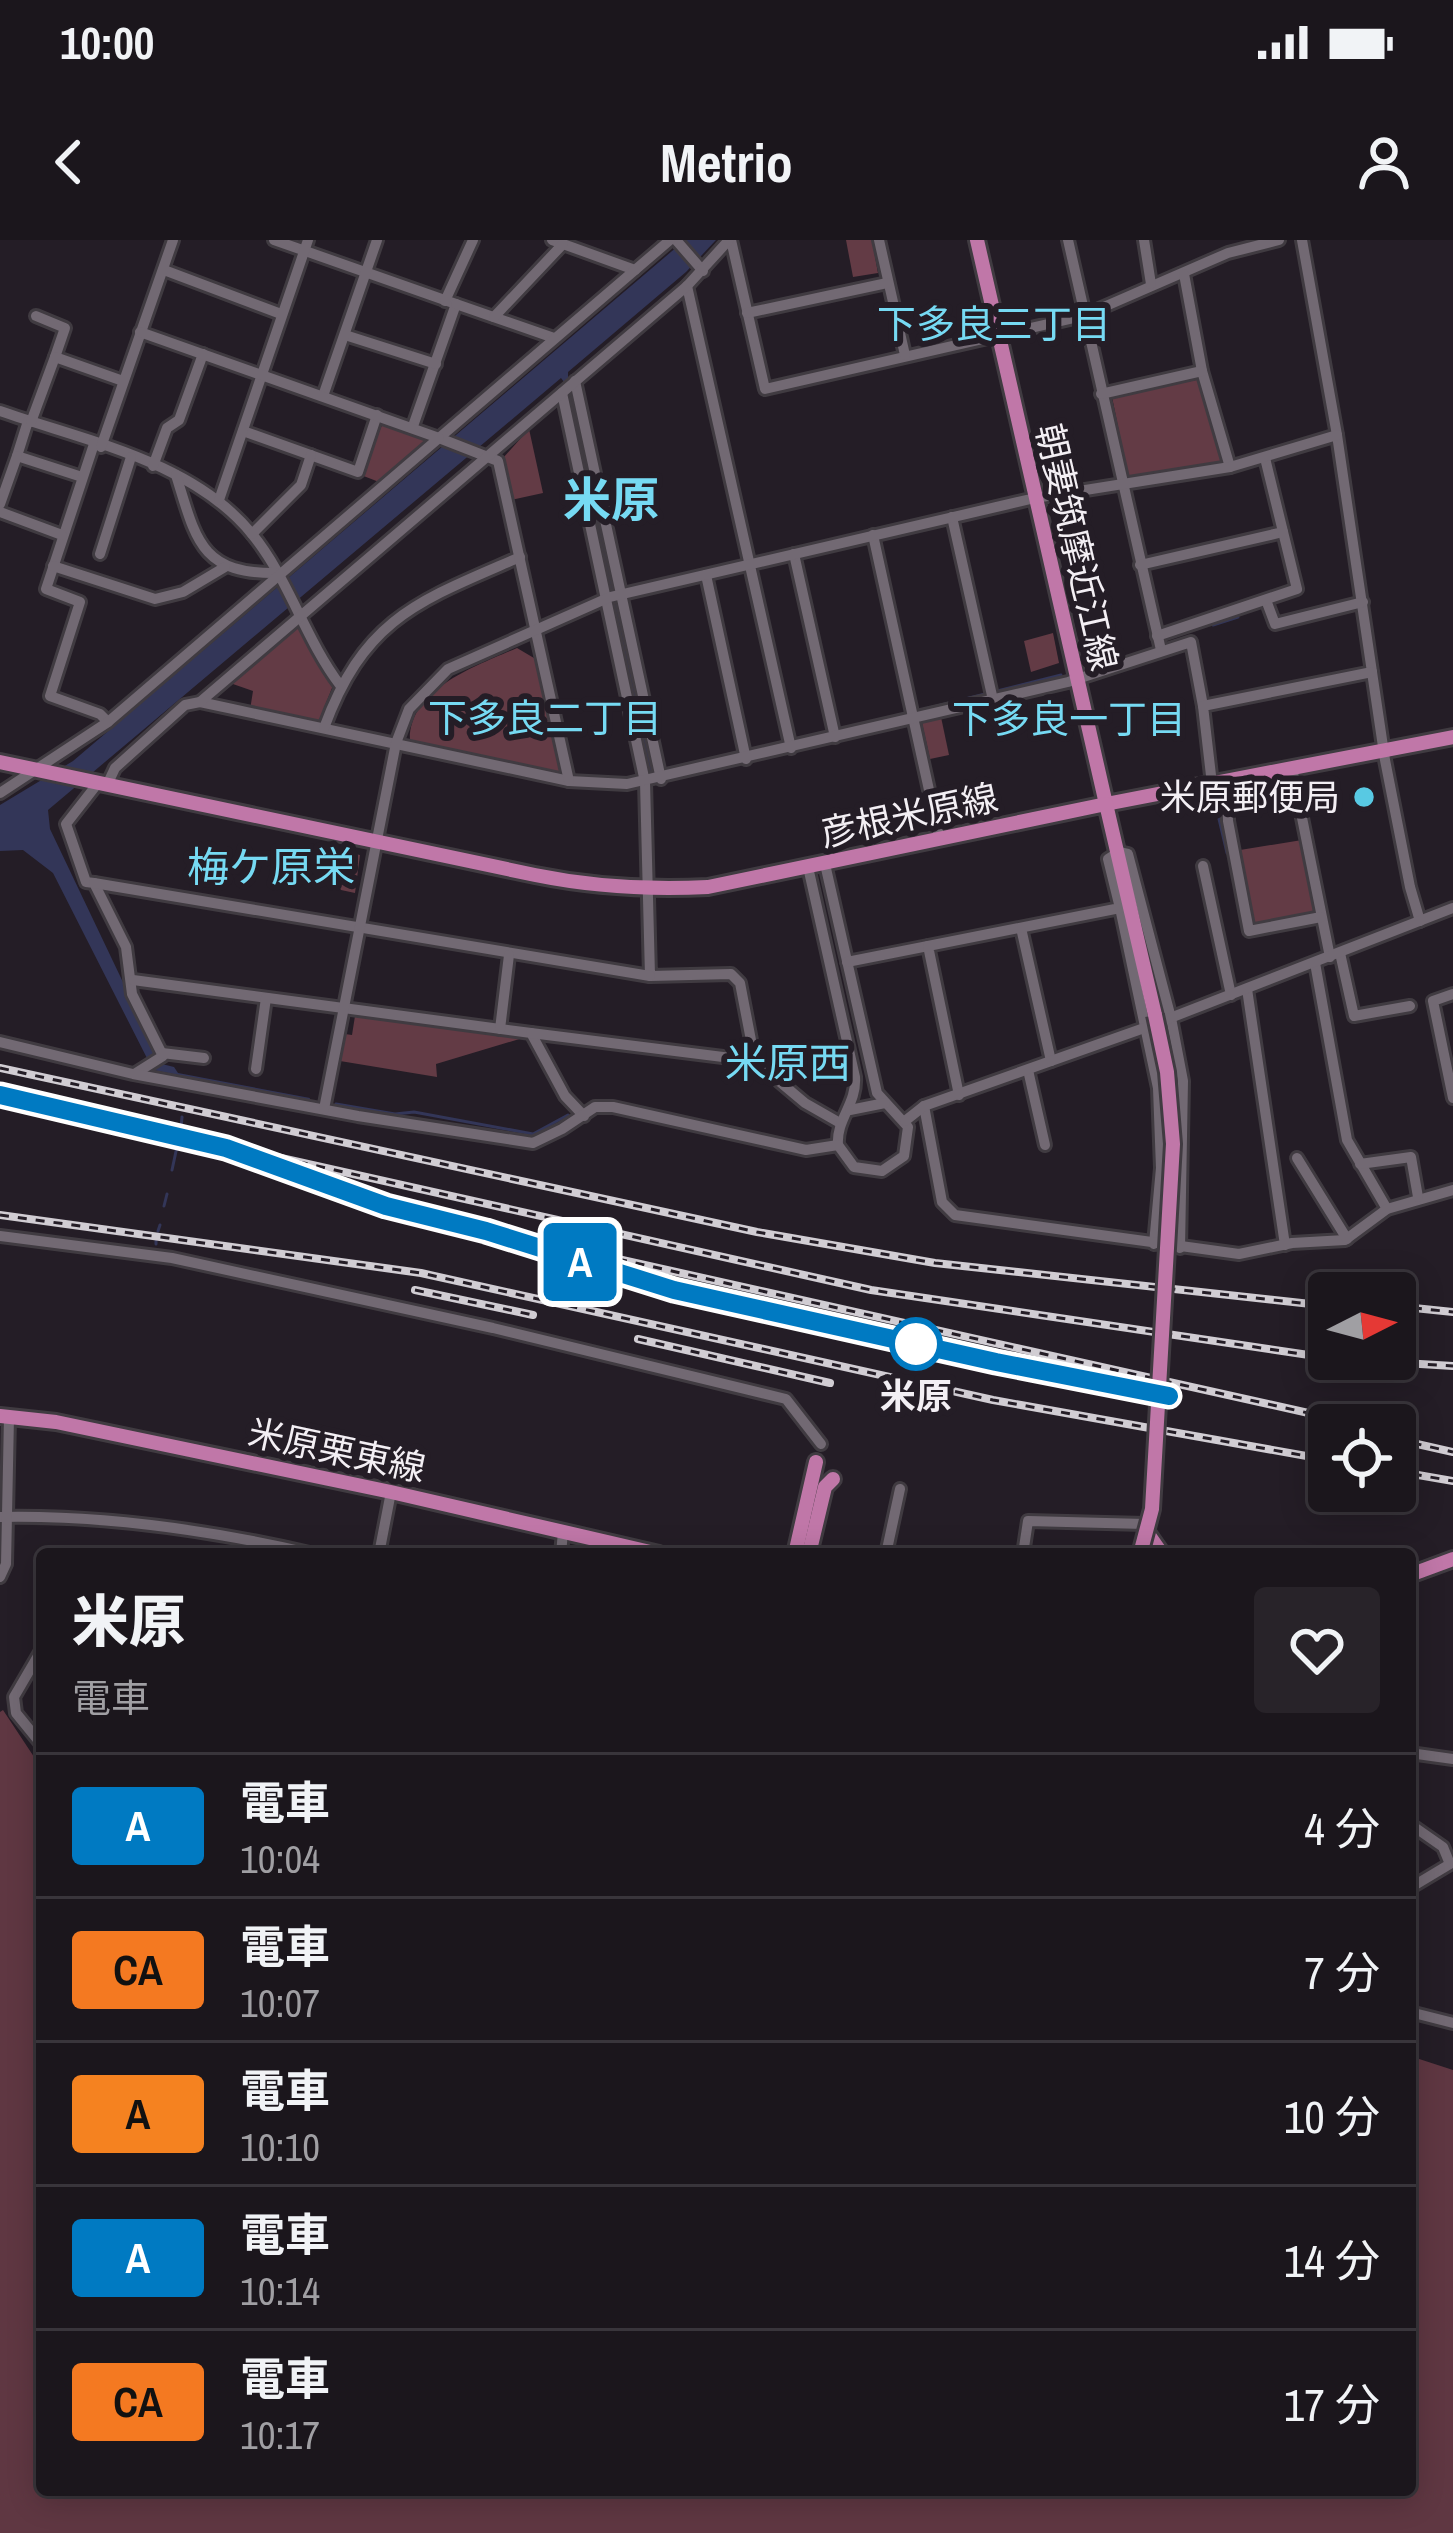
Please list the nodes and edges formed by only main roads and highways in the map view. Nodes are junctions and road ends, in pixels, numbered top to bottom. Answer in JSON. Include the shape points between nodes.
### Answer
{"nodes":[{"id":1,"x":977,"y":240,"type":"edge"},
{"id":2,"x":1453,"y":737,"type":"edge"},
{"id":3,"x":0,"y":762,"type":"edge"},
{"id":4,"x":1106,"y":804,"type":"junction"},
{"id":5,"x":4,"y":1416,"type":"edge"},
{"id":6,"x":816,"y":1462,"type":"dead end"},
{"id":7,"x":833,"y":1479,"type":"dead end"},
{"id":8,"x":1143,"y":1545,"type":"edge"},
{"id":9,"x":633,"y":1548,"type":"edge"},
{"id":10,"x":796,"y":1548,"type":"edge"},
{"id":11,"x":810,"y":1548,"type":"edge"},
{"id":12,"x":1453,"y":1559,"type":"edge"},
{"id":13,"x":1416,"y":1573,"type":"edge"}],
"edges":[{"from":1,"to":4,"type":"main road","name":"朝妻筑摩近江線"},
{"from":2,"to":4,"type":"main road"},
{"from":3,"to":4,"type":"main road","name":"彦根米原線","via":[[589,886],[649,890],[825,864]]},
{"from":4,"to":8,"type":"main road","bridge":true,"via":[[1158,1020],[1173,1144]]},
{"from":5,"to":9,"type":"main road","name":"米原栗東線"},
{"from":6,"to":10,"type":"main road"},
{"from":7,"to":11,"type":"main road"},
{"from":12,"to":13,"type":"main road"}]}
